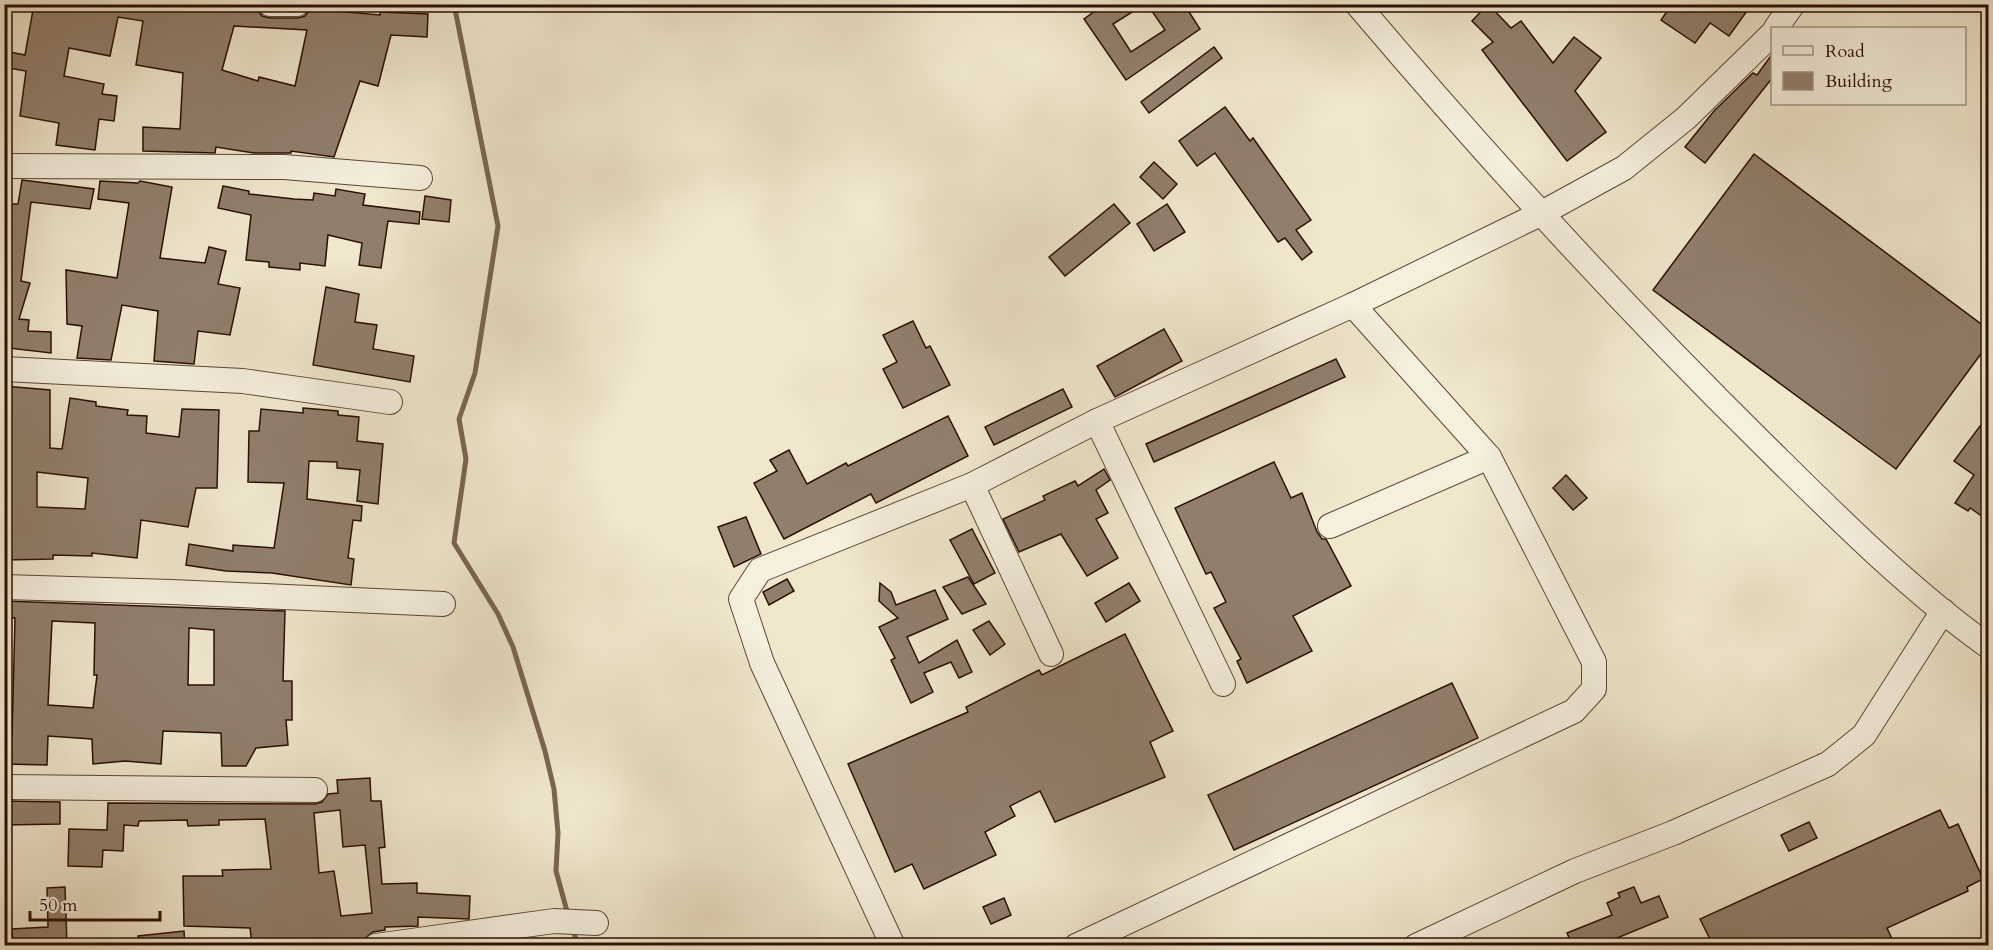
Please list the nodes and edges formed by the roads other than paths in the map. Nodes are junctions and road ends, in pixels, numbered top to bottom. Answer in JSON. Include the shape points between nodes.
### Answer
{"nodes":[{"id":1,"x":1357,"y":4,"type":"edge"},
{"id":2,"x":1793,"y":4,"type":"edge"},
{"id":3,"x":1777,"y":27,"type":"edge"},
{"id":4,"x":1771,"y":36,"type":"edge"},
{"id":5,"x":4,"y":166,"type":"edge"},
{"id":6,"x":420,"y":178,"type":"dead end"},
{"id":7,"x":1542,"y":213,"type":"junction"},
{"id":8,"x":1353,"y":305,"type":"junction"},
{"id":9,"x":4,"y":369,"type":"edge"},
{"id":10,"x":390,"y":402,"type":"dead end"},
{"id":11,"x":1097,"y":422,"type":"junction"},
{"id":12,"x":1489,"y":457,"type":"junction"},
{"id":13,"x":972,"y":486,"type":"junction"},
{"id":14,"x":1330,"y":526,"type":"dead end"},
{"id":15,"x":4,"y":587,"type":"edge"},
{"id":16,"x":443,"y":604,"type":"dead end"},
{"id":17,"x":1943,"y":611,"type":"junction"},
{"id":18,"x":1989,"y":646,"type":"edge"},
{"id":19,"x":1051,"y":654,"type":"dead end"},
{"id":20,"x":1223,"y":684,"type":"dead end"},
{"id":21,"x":4,"y":787,"type":"edge"},
{"id":22,"x":315,"y":790,"type":"dead end"},
{"id":23,"x":596,"y":923,"type":"dead end"},
{"id":24,"x":375,"y":945,"type":"edge"},
{"id":25,"x":893,"y":945,"type":"edge"},
{"id":26,"x":1076,"y":945,"type":"edge"},
{"id":27,"x":1416,"y":945,"type":"edge"}],
"edges":[{"from":1,"to":7,"type":"street"},
{"from":2,"to":3,"type":"street"},
{"from":4,"to":7,"type":"street","via":[[1686,118],[1624,168]]},
{"from":5,"to":6,"type":"street","via":[[284,167]]},
{"from":7,"to":8,"type":"street"},
{"from":7,"to":17,"type":"street","via":[[1710,392],[1885,563]]},
{"from":8,"to":11,"type":"street"},
{"from":8,"to":12,"type":"street"},
{"from":9,"to":10,"type":"street","via":[[243,381]]},
{"from":11,"to":13,"type":"street"},
{"from":11,"to":20,"type":"street"},
{"from":12,"to":14,"type":"street"},
{"from":12,"to":26,"type":"street","via":[[1594,662],[1594,689],[1574,711]]},
{"from":13,"to":19,"type":"street"},
{"from":13,"to":25,"type":"street","via":[[760,570],[741,599],[762,663]]},
{"from":15,"to":16,"type":"street"},
{"from":17,"to":18,"type":"street"},
{"from":17,"to":27,"type":"street","via":[[1864,735],[1828,764],[1673,833],[1575,871]]},
{"from":21,"to":22,"type":"street"},
{"from":23,"to":24,"type":"street","via":[[554,921]]}]}
